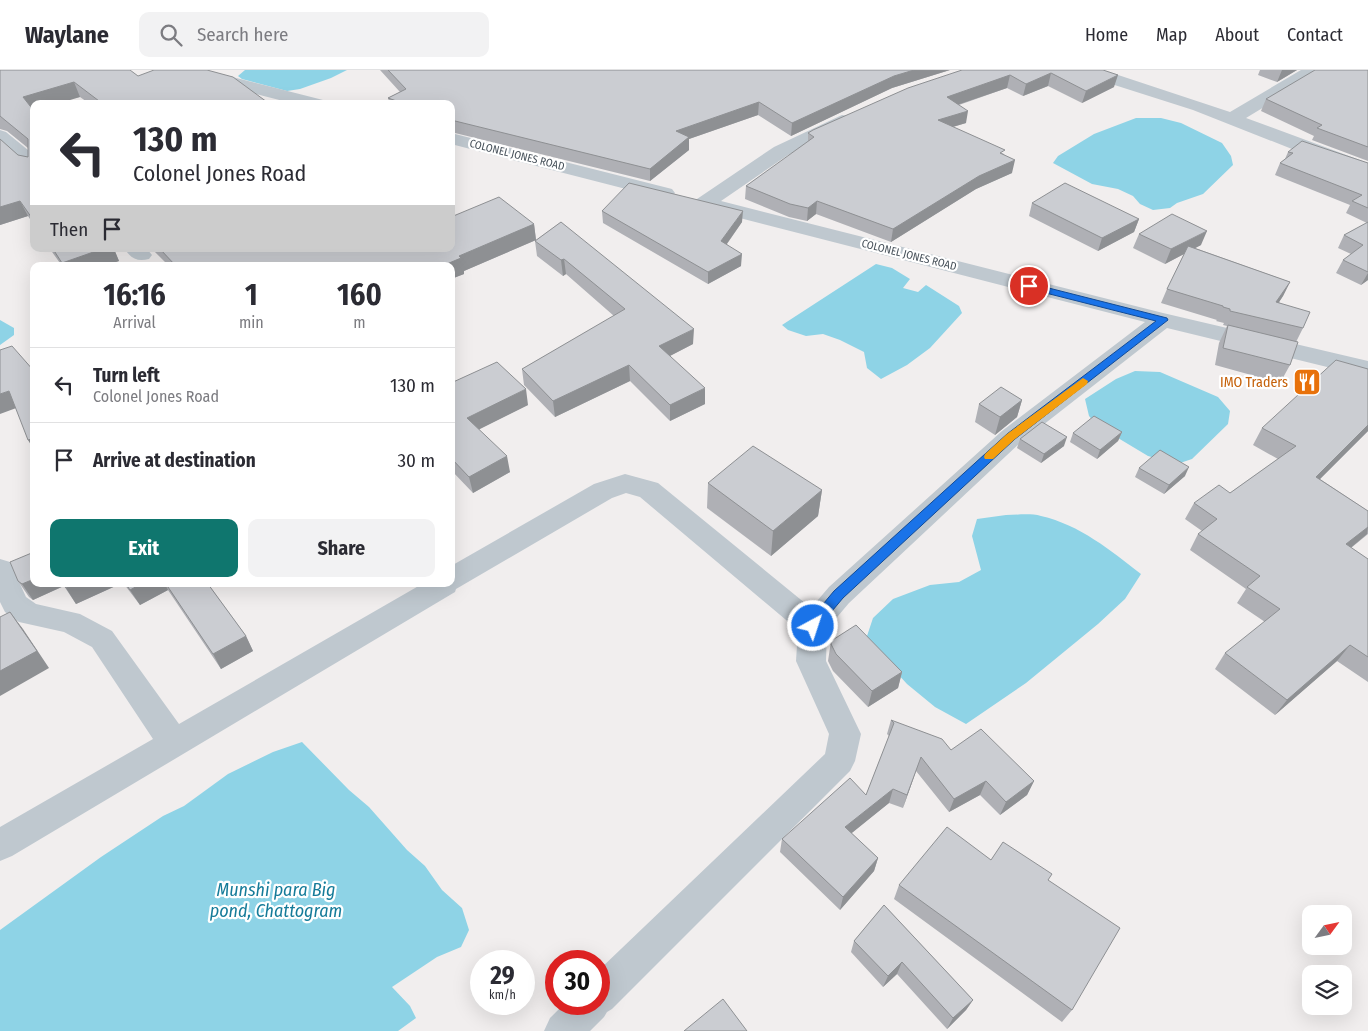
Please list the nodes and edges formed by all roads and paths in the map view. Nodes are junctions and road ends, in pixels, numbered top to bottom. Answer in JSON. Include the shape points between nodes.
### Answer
{"nodes":[{"id":1,"x":185,"y":70,"type":"edge"},
{"id":2,"x":1086,"y":70,"type":"edge"},
{"id":3,"x":1140,"y":70,"type":"edge"},
{"id":4,"x":1313,"y":70,"type":"edge"},
{"id":5,"x":1116,"y":80,"type":"junction"},
{"id":6,"x":301,"y":100,"type":"edge"},
{"id":7,"x":862,"y":112,"type":"edge"},
{"id":8,"x":1231,"y":118,"type":"junction"},
{"id":9,"x":0,"y":136,"type":"edge"},
{"id":10,"x":455,"y":139,"type":"edge"},
{"id":11,"x":30,"y":162,"type":"edge"},
{"id":12,"x":1368,"y":169,"type":"edge"},
{"id":13,"x":704,"y":203,"type":"junction"},
{"id":14,"x":1163,"y":320,"type":"junction"},
{"id":15,"x":1368,"y":370,"type":"edge"},
{"id":16,"x":0,"y":570,"type":"edge"},
{"id":17,"x":455,"y":578,"type":"edge"},
{"id":18,"x":440,"y":587,"type":"edge"},
{"id":19,"x":813,"y":626,"type":"junction"},
{"id":20,"x":174,"y":743,"type":"junction"},
{"id":21,"x":0,"y":845,"type":"edge"},
{"id":22,"x":610,"y":985,"type":"edge"},
{"id":23,"x":580,"y":1015,"type":"edge"},
{"id":24,"x":564,"y":1031,"type":"edge"}],
"edges":[{"from":1,"to":6,"type":"street"},
{"from":2,"to":5,"type":"street"},
{"from":3,"to":5,"type":"street"},
{"from":4,"to":8,"type":"street"},
{"from":5,"to":8,"type":"street"},
{"from":7,"to":13,"type":"street","via":[[804,137]]},
{"from":8,"to":12,"type":"street"},
{"from":9,"to":11,"type":"street"},
{"from":10,"to":13,"type":"street","name":"COLONEL JONES ROAD"},
{"from":13,"to":14,"type":"street","name":"COLONEL JONES ROAD"},
{"from":14,"to":15,"type":"street","name":"COLONEL JONES ROAD"},
{"from":14,"to":19,"type":"street","via":[[1011,437],[839,594]]},
{"from":16,"to":20,"type":"street","via":[[15,604],[30,614],[70,622],[102,639]]},
{"from":17,"to":19,"type":"street","via":[[603,491],[625,483],[649,490]]},
{"from":18,"to":20,"type":"street"},
{"from":19,"to":22,"type":"street","via":[[811,661],[845,734],[839,762]]},
{"from":20,"to":21,"type":"street"},
{"from":23,"to":24,"type":"street"}]}
